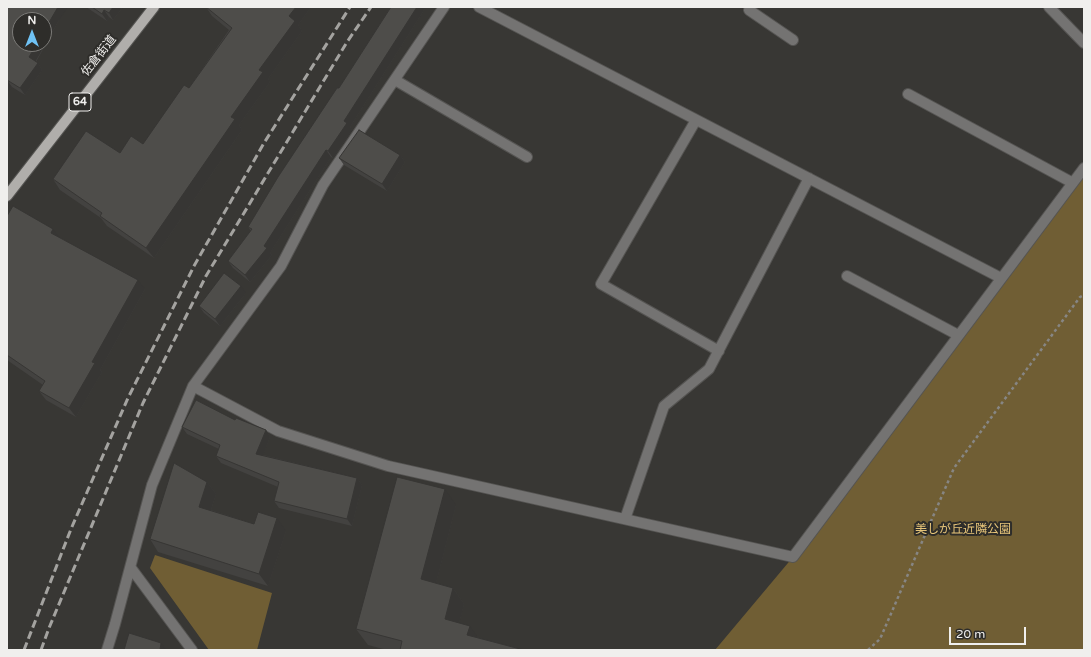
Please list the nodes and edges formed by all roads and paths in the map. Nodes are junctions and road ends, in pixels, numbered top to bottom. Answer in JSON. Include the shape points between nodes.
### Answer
{"nodes":[{"id":1,"x":154,"y":7,"type":"edge"},
{"id":2,"x":444,"y":7,"type":"edge"},
{"id":3,"x":479,"y":7,"type":"edge"},
{"id":4,"x":1049,"y":7,"type":"edge"},
{"id":5,"x":748,"y":8,"type":"edge"},
{"id":6,"x":793,"y":40,"type":"dead end"},
{"id":7,"x":1084,"y":43,"type":"edge"},
{"id":8,"x":395,"y":80,"type":"junction"},
{"id":9,"x":908,"y":94,"type":"dead end"},
{"id":10,"x":696,"y":120,"type":"junction"},
{"id":11,"x":527,"y":157,"type":"dead end"},
{"id":12,"x":1084,"y":168,"type":"edge"},
{"id":13,"x":809,"y":178,"type":"junction"},
{"id":14,"x":1073,"y":183,"type":"junction"},
{"id":15,"x":7,"y":196,"type":"edge"},
{"id":16,"x":847,"y":276,"type":"dead end"},
{"id":17,"x":1001,"y":278,"type":"junction"},
{"id":18,"x":1084,"y":295,"type":"edge"},
{"id":19,"x":958,"y":335,"type":"junction"},
{"id":20,"x":719,"y":351,"type":"junction"},
{"id":21,"x":192,"y":386,"type":"junction"},
{"id":22,"x":625,"y":519,"type":"junction"},
{"id":23,"x":130,"y":568,"type":"junction"},
{"id":24,"x":107,"y":650,"type":"edge"},
{"id":25,"x":192,"y":650,"type":"edge"},
{"id":26,"x":868,"y":650,"type":"edge"}],
"edges":[{"from":1,"to":15,"type":"main road","name":"佐倉街道","number":"64"},
{"from":2,"to":8,"type":"street"},
{"from":3,"to":10,"type":"street"},
{"from":4,"to":7,"type":"street"},
{"from":5,"to":6,"type":"street"},
{"from":8,"to":11,"type":"street"},
{"from":8,"to":21,"type":"street","via":[[323,185],[281,266]]},
{"from":9,"to":14,"type":"street"},
{"from":10,"to":13,"type":"street"},
{"from":10,"to":20,"type":"street","via":[[601,284]]},
{"from":12,"to":14,"type":"street"},
{"from":13,"to":17,"type":"street"},
{"from":13,"to":20,"type":"street"},
{"from":14,"to":17,"type":"street"},
{"from":16,"to":19,"type":"street"},
{"from":17,"to":19,"type":"street"},
{"from":18,"to":26,"type":"path","via":[[954,468],[880,638]]},
{"from":19,"to":22,"type":"street","via":[[793,557]]},
{"from":20,"to":22,"type":"street","via":[[709,369],[664,406]]},
{"from":21,"to":22,"type":"street","via":[[278,431],[388,466]]},
{"from":21,"to":23,"type":"street","via":[[152,485]]},
{"from":23,"to":24,"type":"street"},
{"from":23,"to":25,"type":"street"}]}
